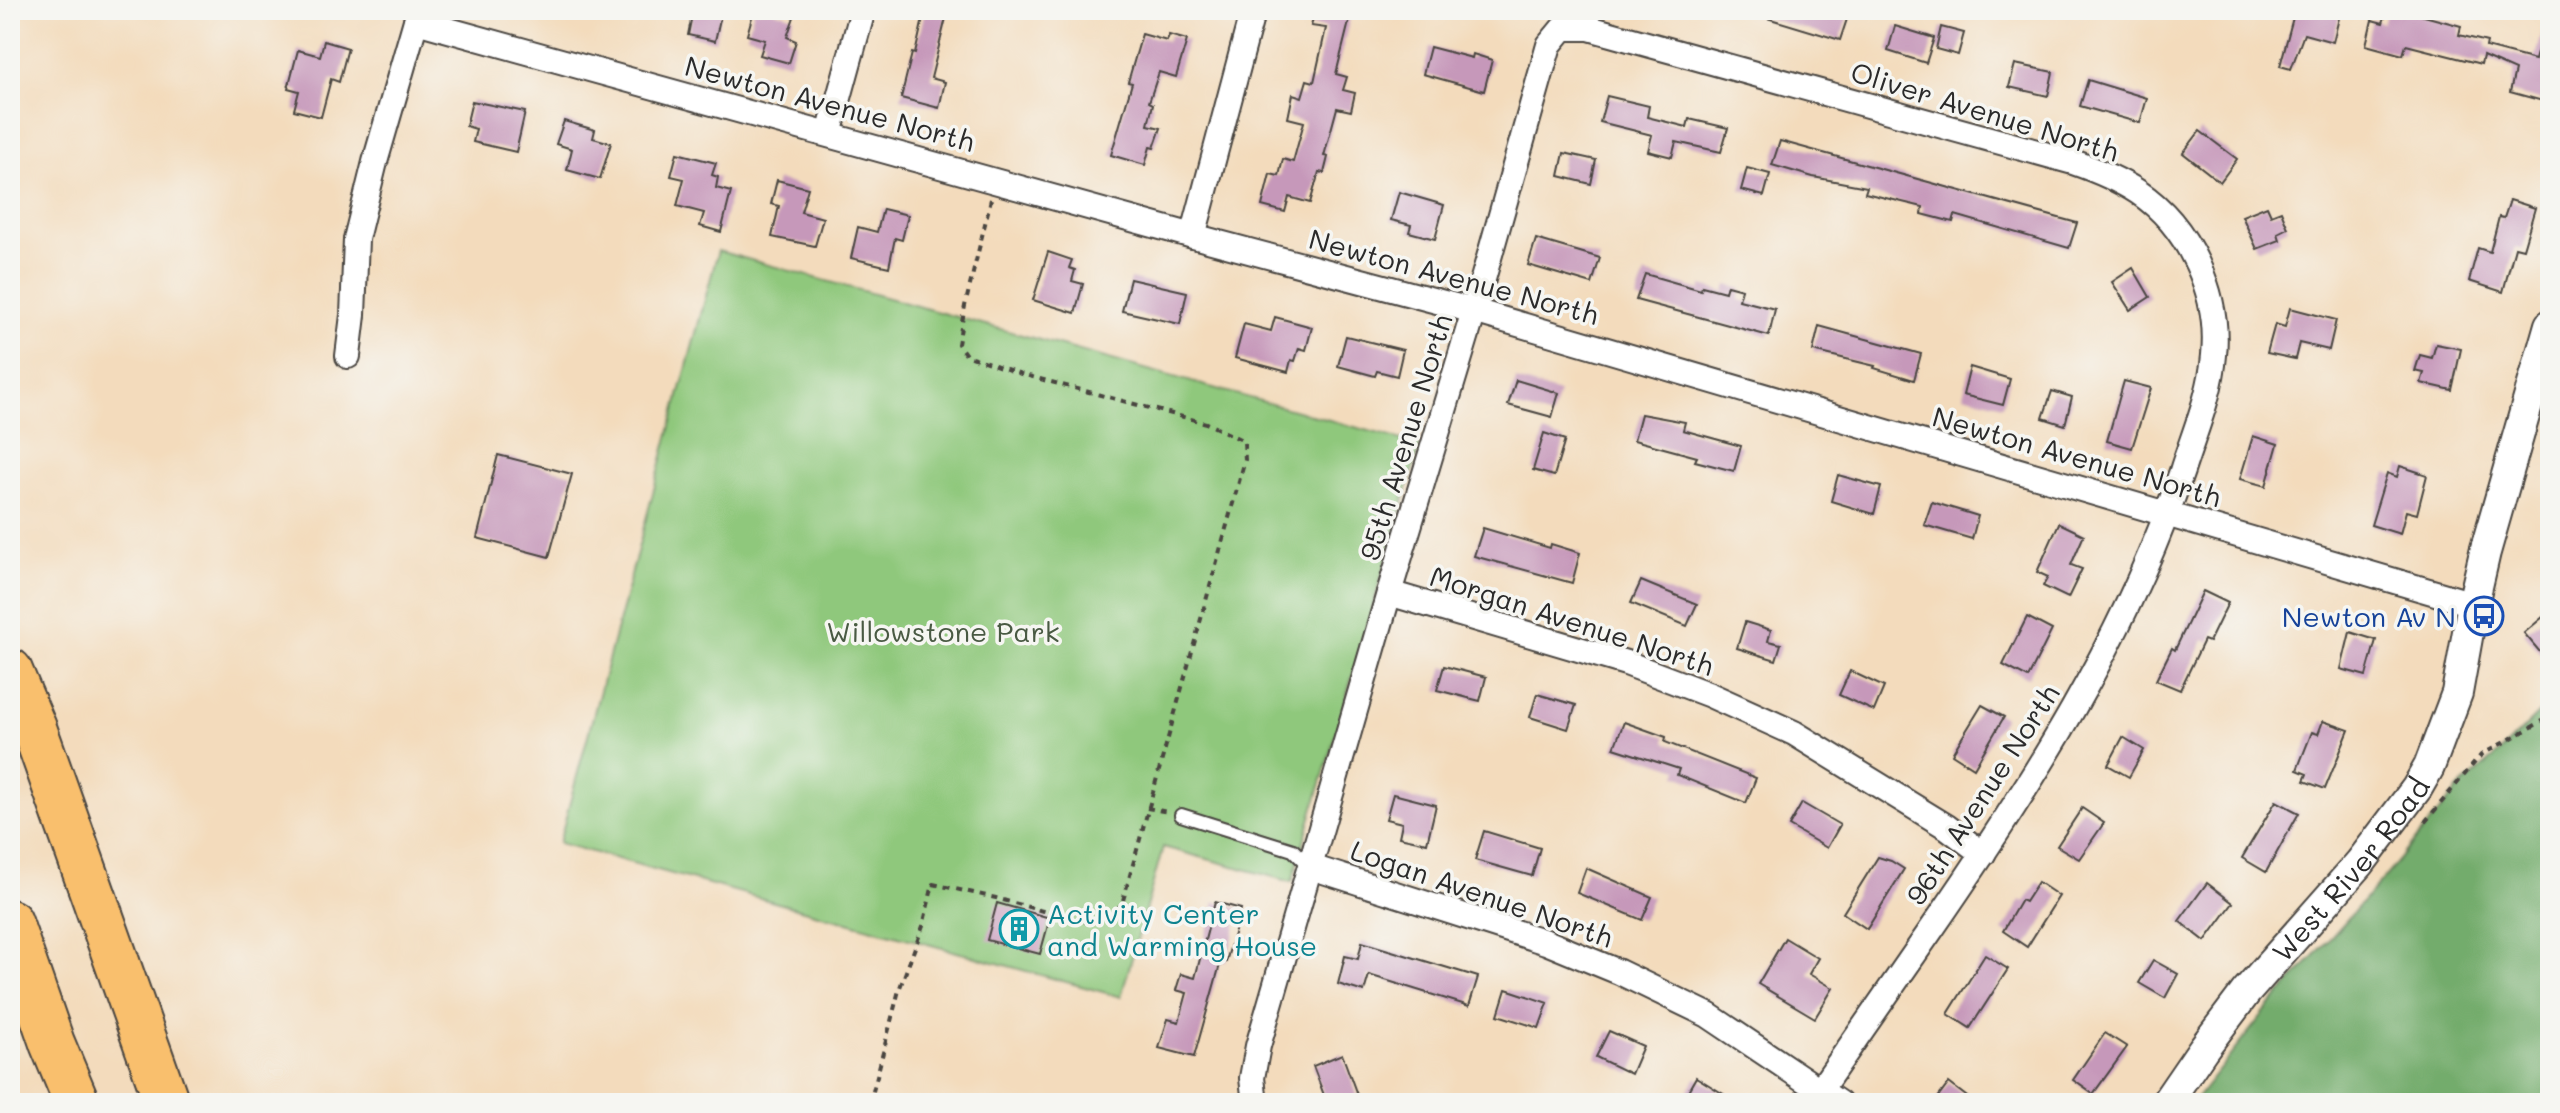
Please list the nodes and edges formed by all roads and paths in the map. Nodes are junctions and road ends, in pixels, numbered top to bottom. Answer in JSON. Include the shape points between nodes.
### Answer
{"nodes":[{"id":1,"x":863,"y":10,"type":"edge"},
{"id":2,"x":1253,"y":10,"type":"edge"},
{"id":3,"x":417,"y":15,"type":"edge"},
{"id":4,"x":1563,"y":28,"type":"joint"},
{"id":5,"x":829,"y":134,"type":"junction"},
{"id":6,"x":996,"y":180,"type":"junction"},
{"id":7,"x":1193,"y":236,"type":"junction"},
{"id":8,"x":1474,"y":311,"type":"junction"},
{"id":9,"x":2550,"y":325,"type":"edge"},
{"id":10,"x":348,"y":356,"type":"dead end"},
{"id":11,"x":2167,"y":514,"type":"junction"},
{"id":12,"x":1389,"y":593,"type":"junction"},
{"id":13,"x":2473,"y":604,"type":"junction"},
{"id":14,"x":10,"y":671,"type":"edge"},
{"id":15,"x":1181,"y":815,"type":"dead end"},
{"id":16,"x":1983,"y":854,"type":"junction"},
{"id":17,"x":1311,"y":867,"type":"junction"},
{"id":18,"x":10,"y":922,"type":"edge"},
{"id":19,"x":1823,"y":1099,"type":"edge"},
{"id":20,"x":77,"y":1103,"type":"edge"},
{"id":21,"x":167,"y":1103,"type":"edge"},
{"id":22,"x":870,"y":1103,"type":"edge"},
{"id":23,"x":1255,"y":1103,"type":"edge"},
{"id":24,"x":2166,"y":1103,"type":"edge"}],
"edges":[{"from":1,"to":5,"type":"street"},
{"from":2,"to":7,"type":"street"},
{"from":3,"to":5,"type":"street","name":"Newton Avenue North"},
{"from":3,"to":10,"type":"street","via":[[356,239]]},
{"from":4,"to":8,"type":"street","name":"95th Avenue North","via":[[1549,45]]},
{"from":4,"to":11,"type":"street","name":"Oliver Avenue North","via":[[1589,28],[2073,162],[2140,194],[2189,247],[2213,316],[2215,354],[2207,396]]},
{"from":5,"to":6,"type":"street","name":"Newton Avenue North"},
{"from":6,"to":7,"type":"street","name":"Newton Avenue North"},
{"from":6,"to":22,"type":"path","via":[[958,344],[966,355],[1206,423],[1244,441],[1245,460],[1122,904],[1108,918],[1082,922],[933,884]]},
{"from":7,"to":8,"type":"street","name":"Newton Avenue North"},
{"from":8,"to":11,"type":"street","name":"Newton Avenue North"},
{"from":8,"to":12,"type":"street","name":"95th Avenue North"},
{"from":9,"to":13,"type":"street","name":"West River Road"},
{"from":11,"to":13,"type":"street","name":"Newton Avenue North"},
{"from":11,"to":16,"type":"street","name":"96th Avenue North","via":[[2119,624],[2065,726]]},
{"from":12,"to":16,"type":"street","name":"Morgan Avenue North","via":[[1626,663],[1710,695],[1794,733]]},
{"from":12,"to":17,"type":"street","name":"95th Avenue North"},
{"from":13,"to":24,"type":"street","name":"West River Road","via":[[2457,693],[2417,788],[2360,863],[2246,992]]},
{"from":14,"to":21,"type":"highway"},
{"from":15,"to":17,"type":"lane","via":[[1293,850]]},
{"from":16,"to":19,"type":"street","name":"96th Avenue North"},
{"from":17,"to":19,"type":"street","name":"Logan Avenue North","via":[[1546,942],[1619,972],[1708,1015]]},
{"from":17,"to":23,"type":"street","name":"95th Avenue North","via":[[1258,1046],[1252,1078]]},
{"from":18,"to":20,"type":"highway"}]}
